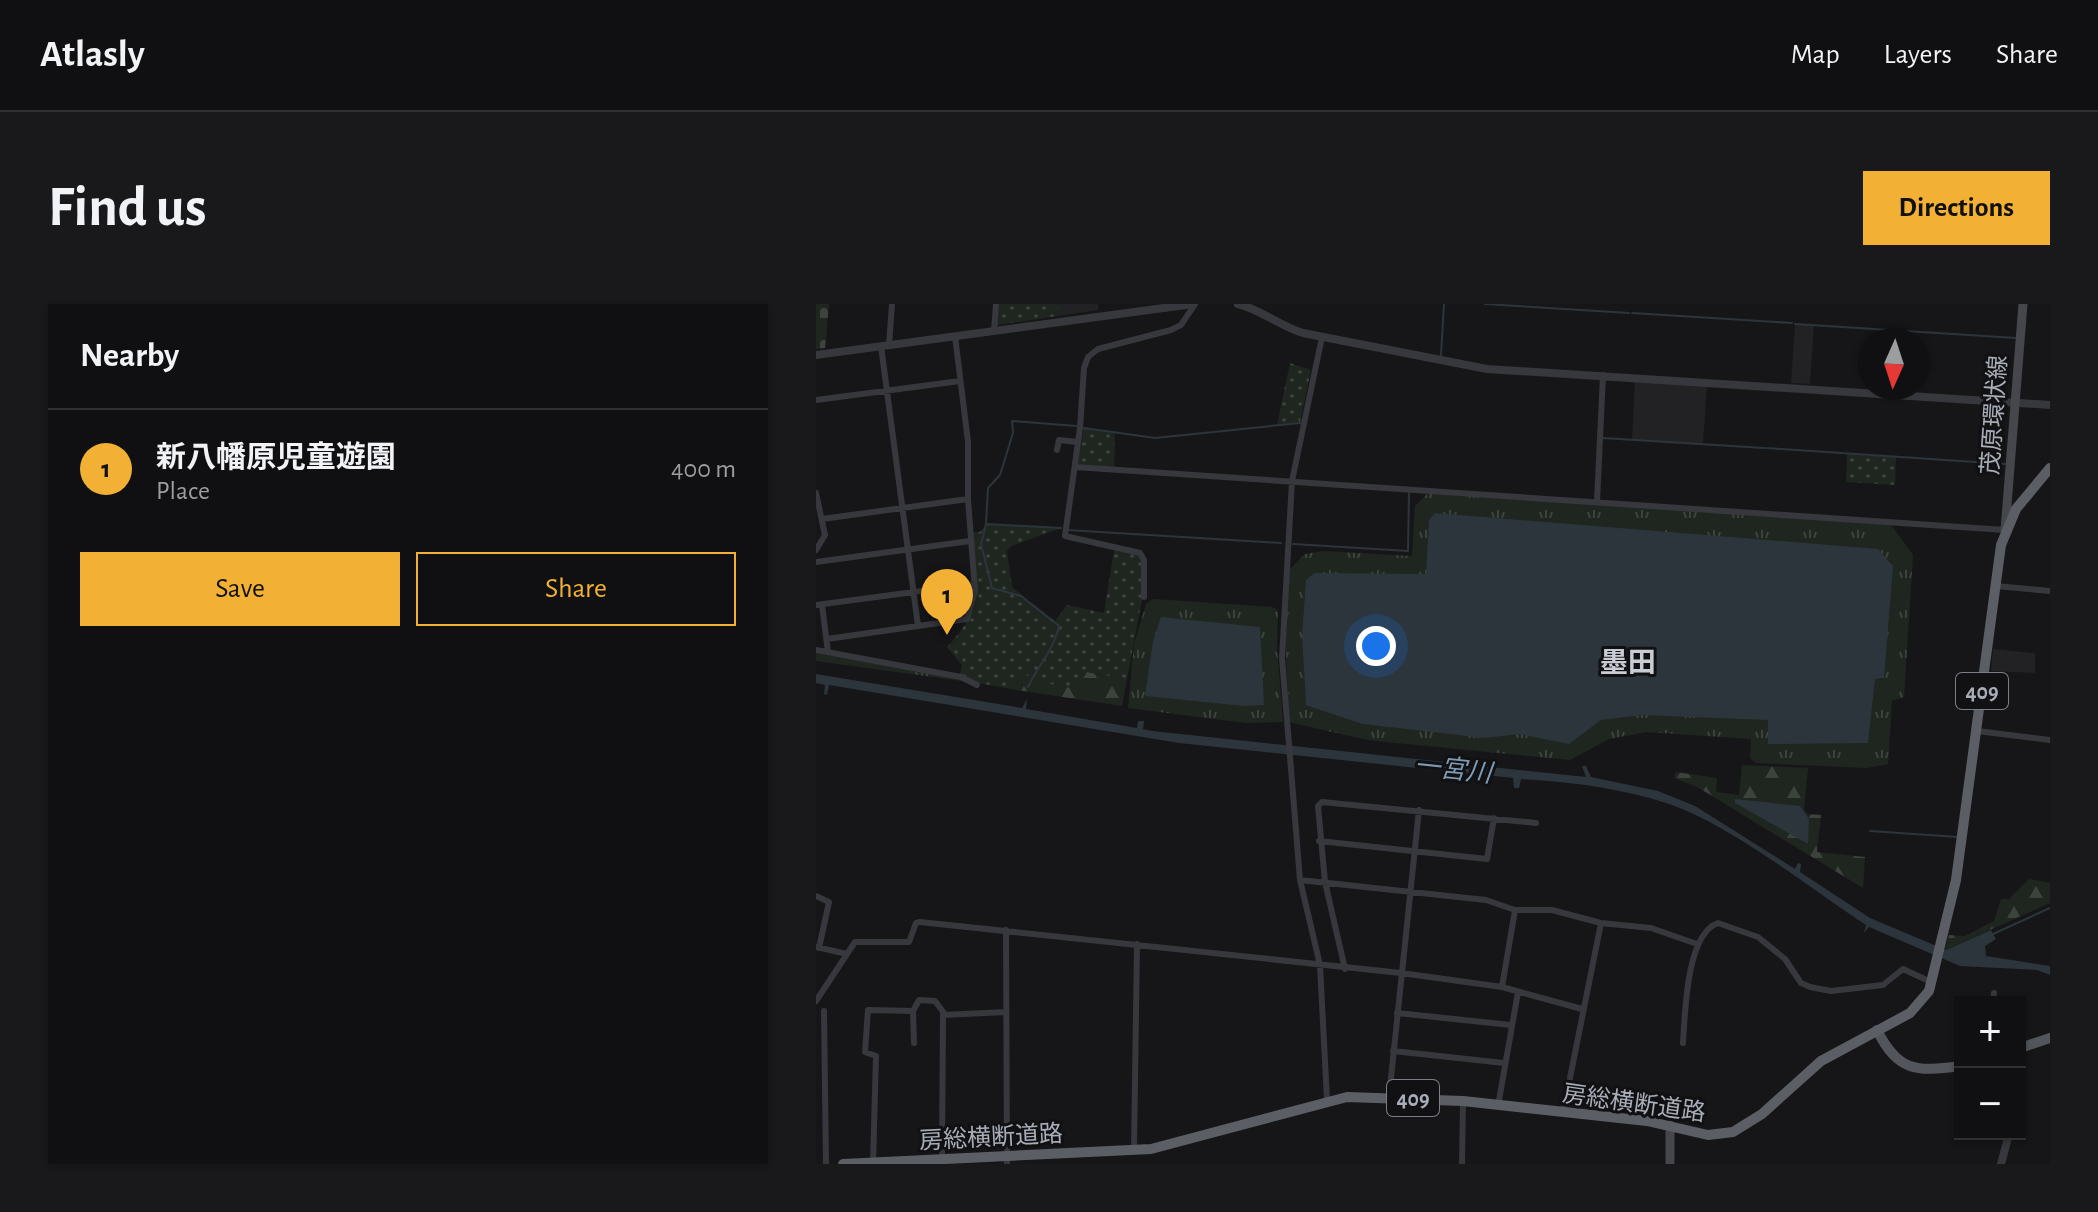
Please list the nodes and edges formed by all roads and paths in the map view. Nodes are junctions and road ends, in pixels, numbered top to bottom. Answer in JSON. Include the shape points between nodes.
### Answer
{"nodes":[{"id":1,"x":892,"y":304,"type":"edge"},
{"id":2,"x":996,"y":304,"type":"edge"},
{"id":3,"x":1194,"y":304,"type":"edge"},
{"id":4,"x":1238,"y":304,"type":"edge"},
{"id":5,"x":2023,"y":304,"type":"edge"},
{"id":6,"x":994,"y":331,"type":"junction"},
{"id":7,"x":955,"y":336,"type":"junction"},
{"id":8,"x":1322,"y":337,"type":"junction"},
{"id":9,"x":885,"y":345,"type":"junction"},
{"id":10,"x":816,"y":355,"type":"edge"},
{"id":11,"x":1603,"y":375,"type":"junction"},
{"id":12,"x":960,"y":381,"type":"junction"},
{"id":13,"x":886,"y":391,"type":"junction"},
{"id":14,"x":816,"y":400,"type":"edge"},
{"id":15,"x":2015,"y":402,"type":"junction"},
{"id":16,"x":2050,"y":405,"type":"edge"},
{"id":17,"x":1078,"y":442,"type":"junction"},
{"id":18,"x":1057,"y":450,"type":"dead end"},
{"id":19,"x":1075,"y":467,"type":"junction"},
{"id":20,"x":2050,"y":468,"type":"edge"},
{"id":21,"x":1292,"y":481,"type":"junction"},
{"id":22,"x":816,"y":493,"type":"edge"},
{"id":23,"x":968,"y":499,"type":"junction"},
{"id":24,"x":1597,"y":501,"type":"junction"},
{"id":25,"x":902,"y":508,"type":"junction"},
{"id":26,"x":822,"y":519,"type":"junction"},
{"id":27,"x":2005,"y":530,"type":"junction"},
{"id":28,"x":970,"y":541,"type":"junction"},
{"id":29,"x":816,"y":550,"type":"edge"},
{"id":30,"x":907,"y":550,"type":"junction"},
{"id":31,"x":816,"y":562,"type":"edge"},
{"id":32,"x":974,"y":584,"type":"junction"},
{"id":33,"x":1995,"y":586,"type":"junction"},
{"id":34,"x":2050,"y":591,"type":"edge"},
{"id":35,"x":913,"y":592,"type":"junction"},
{"id":36,"x":1144,"y":597,"type":"dead end"},
{"id":37,"x":819,"y":605,"type":"edge"},
{"id":38,"x":918,"y":626,"type":"junction"},
{"id":39,"x":827,"y":639,"type":"junction"},
{"id":40,"x":816,"y":650,"type":"edge"},
{"id":41,"x":828,"y":652,"type":"junction"},
{"id":42,"x":977,"y":685,"type":"dead end"},
{"id":43,"x":1977,"y":731,"type":"junction"},
{"id":44,"x":2050,"y":740,"type":"edge"},
{"id":45,"x":1419,"y":810,"type":"junction"},
{"id":46,"x":1494,"y":818,"type":"junction"},
{"id":47,"x":1536,"y":823,"type":"dead end"},
{"id":48,"x":1319,"y":841,"type":"junction"},
{"id":49,"x":1414,"y":851,"type":"junction"},
{"id":50,"x":1300,"y":880,"type":"junction"},
{"id":51,"x":1325,"y":882,"type":"junction"},
{"id":52,"x":1410,"y":892,"type":"junction"},
{"id":53,"x":816,"y":896,"type":"edge"},
{"id":54,"x":1515,"y":910,"type":"junction"},
{"id":55,"x":1601,"y":923,"type":"junction"},
{"id":56,"x":1006,"y":930,"type":"junction"},
{"id":57,"x":1137,"y":944,"type":"junction"},
{"id":58,"x":1697,"y":944,"type":"junction"},
{"id":59,"x":817,"y":947,"type":"edge"},
{"id":60,"x":847,"y":954,"type":"junction"},
{"id":61,"x":1320,"y":965,"type":"junction"},
{"id":62,"x":1345,"y":969,"type":"junction"},
{"id":63,"x":1401,"y":973,"type":"junction"},
{"id":64,"x":1931,"y":982,"type":"junction"},
{"id":65,"x":1502,"y":987,"type":"junction"},
{"id":66,"x":1518,"y":992,"type":"junction"},
{"id":67,"x":1994,"y":993,"type":"dead end"},
{"id":68,"x":1994,"y":996,"type":"edge"},
{"id":69,"x":816,"y":1001,"type":"edge"},
{"id":70,"x":1582,"y":1009,"type":"junction"},
{"id":71,"x":824,"y":1011,"type":"dead end"},
{"id":72,"x":913,"y":1011,"type":"junction"},
{"id":73,"x":1006,"y":1012,"type":"junction"},
{"id":74,"x":944,"y":1013,"type":"junction"},
{"id":75,"x":1397,"y":1013,"type":"junction"},
{"id":76,"x":1511,"y":1025,"type":"junction"},
{"id":77,"x":1877,"y":1030,"type":"junction"},
{"id":78,"x":2050,"y":1038,"type":"edge"},
{"id":79,"x":914,"y":1043,"type":"dead end"},
{"id":80,"x":1683,"y":1043,"type":"dead end"},
{"id":81,"x":2026,"y":1046,"type":"edge"},
{"id":82,"x":1393,"y":1051,"type":"junction"},
{"id":83,"x":1504,"y":1063,"type":"junction"},
{"id":84,"x":1954,"y":1067,"type":"edge"},
{"id":85,"x":1389,"y":1097,"type":"junction"},
{"id":86,"x":1327,"y":1100,"type":"junction"},
{"id":87,"x":1463,"y":1101,"type":"junction"},
{"id":88,"x":1498,"y":1106,"type":"junction"},
{"id":89,"x":1563,"y":1113,"type":"junction"},
{"id":90,"x":1670,"y":1125,"type":"junction"},
{"id":91,"x":2007,"y":1140,"type":"edge"},
{"id":92,"x":1134,"y":1150,"type":"junction"},
{"id":93,"x":942,"y":1159,"type":"junction"},
{"id":94,"x":1007,"y":1160,"type":"edge"},
{"id":95,"x":873,"y":1163,"type":"edge"},
{"id":96,"x":826,"y":1164,"type":"edge"},
{"id":97,"x":843,"y":1164,"type":"edge"},
{"id":98,"x":1462,"y":1164,"type":"edge"},
{"id":99,"x":1670,"y":1164,"type":"edge"},
{"id":100,"x":2001,"y":1164,"type":"edge"}],
"edges":[{"from":1,"to":9,"type":"street"},
{"from":2,"to":6,"type":"street"},
{"from":3,"to":6,"type":"street"},
{"from":3,"to":17,"type":"street","via":[[1176,328],[1111,344],[1088,357]]},
{"from":4,"to":8,"type":"street","via":[[1253,307],[1284,327]]},
{"from":5,"to":15,"type":"main road","name":"茂原環状線"},
{"from":6,"to":7,"type":"street"},
{"from":7,"to":9,"type":"street"},
{"from":7,"to":12,"type":"street"},
{"from":8,"to":11,"type":"street","via":[[1487,369]]},
{"from":8,"to":21,"type":"street"},
{"from":9,"to":10,"type":"street"},
{"from":9,"to":13,"type":"street"},
{"from":11,"to":15,"type":"street"},
{"from":11,"to":24,"type":"street"},
{"from":12,"to":13,"type":"street"},
{"from":12,"to":23,"type":"street"},
{"from":13,"to":14,"type":"street"},
{"from":13,"to":25,"type":"street"},
{"from":15,"to":16,"type":"street"},
{"from":15,"to":27,"type":"main road","name":"茂原環状線"},
{"from":17,"to":18,"type":"street","via":[[1059,440]]},
{"from":17,"to":19,"type":"street"},
{"from":19,"to":21,"type":"street"},
{"from":19,"to":36,"type":"street","via":[[1065,536],[1140,553]]},
{"from":20,"to":27,"type":"highway","name":"房総横断道路","number":"409"},
{"from":21,"to":24,"type":"street"},
{"from":21,"to":50,"type":"street","via":[[1282,606]]},
{"from":22,"to":26,"type":"street"},
{"from":23,"to":25,"type":"street"},
{"from":23,"to":28,"type":"street"},
{"from":24,"to":27,"type":"street"},
{"from":25,"to":26,"type":"street"},
{"from":25,"to":30,"type":"street"},
{"from":26,"to":29,"type":"street","via":[[824,539]]},
{"from":27,"to":33,"type":"highway","name":"房総横断道路","number":"409"},
{"from":28,"to":30,"type":"street"},
{"from":28,"to":32,"type":"street"},
{"from":30,"to":31,"type":"street"},
{"from":30,"to":35,"type":"street"},
{"from":32,"to":35,"type":"street"},
{"from":32,"to":38,"type":"street","via":[[967,619]]},
{"from":33,"to":34,"type":"street"},
{"from":33,"to":43,"type":"highway","name":"房総横断道路","number":"409"},
{"from":35,"to":37,"type":"street"},
{"from":35,"to":38,"type":"street"},
{"from":37,"to":39,"type":"street"},
{"from":38,"to":39,"type":"street"},
{"from":39,"to":41,"type":"street"},
{"from":40,"to":41,"type":"street"},
{"from":41,"to":42,"type":"street","via":[[961,677]]},
{"from":43,"to":44,"type":"street"},
{"from":43,"to":64,"type":"highway","name":"房総横断道路","number":"409","via":[[1956,880]]},
{"from":45,"to":46,"type":"street"},
{"from":45,"to":48,"type":"street","via":[[1326,800],[1318,806]]},
{"from":45,"to":49,"type":"street"},
{"from":46,"to":47,"type":"street"},
{"from":46,"to":49,"type":"street","via":[[1487,859]]},
{"from":48,"to":49,"type":"street"},
{"from":48,"to":51,"type":"street"},
{"from":49,"to":52,"type":"street"},
{"from":50,"to":51,"type":"street"},
{"from":50,"to":61,"type":"street"},
{"from":51,"to":52,"type":"street"},
{"from":51,"to":62,"type":"street"},
{"from":52,"to":54,"type":"street","via":[[1486,900]]},
{"from":52,"to":63,"type":"street"},
{"from":53,"to":59,"type":"street","via":[[829,902]]},
{"from":54,"to":55,"type":"street","via":[[1552,910]]},
{"from":54,"to":65,"type":"street"},
{"from":55,"to":58,"type":"street","via":[[1651,928]]},
{"from":55,"to":70,"type":"street"},
{"from":56,"to":57,"type":"street"},
{"from":56,"to":60,"type":"street","via":[[920,922],[909,942],[861,940]]},
{"from":56,"to":73,"type":"street"},
{"from":57,"to":61,"type":"street"},
{"from":57,"to":92,"type":"street"},
{"from":58,"to":64,"type":"street","via":[[1712,925],[1736,927],[1785,959],[1801,983],[1831,991],[1883,985],[1900,969]]},
{"from":58,"to":80,"type":"street","via":[[1685,995]]},
{"from":59,"to":60,"type":"street"},
{"from":60,"to":69,"type":"street"},
{"from":61,"to":62,"type":"street"},
{"from":61,"to":86,"type":"street"},
{"from":62,"to":63,"type":"street"},
{"from":63,"to":65,"type":"street"},
{"from":63,"to":75,"type":"street"},
{"from":64,"to":77,"type":"highway","name":"房総横断道路","number":"409","via":[[1919,1005]]},
{"from":65,"to":66,"type":"street"},
{"from":66,"to":70,"type":"street"},
{"from":66,"to":76,"type":"street"},
{"from":67,"to":68,"type":"street"},
{"from":70,"to":89,"type":"street"},
{"from":71,"to":96,"type":"street"},
{"from":72,"to":74,"type":"street","via":[[919,1000],[934,1000]]},
{"from":72,"to":79,"type":"street"},
{"from":72,"to":95,"type":"street","via":[[868,1010],[865,1052],[876,1056]]},
{"from":73,"to":74,"type":"street"},
{"from":73,"to":94,"type":"street"},
{"from":74,"to":93,"type":"street"},
{"from":75,"to":76,"type":"street"},
{"from":75,"to":82,"type":"street"},
{"from":76,"to":83,"type":"street"},
{"from":77,"to":84,"type":"main road","via":[[1889,1054],[1907,1066]]},
{"from":77,"to":90,"type":"highway","name":"房総横断道路","number":"409","via":[[1821,1061],[1762,1114],[1733,1132],[1708,1135]]},
{"from":78,"to":81,"type":"main road"},
{"from":82,"to":83,"type":"street"},
{"from":82,"to":85,"type":"street"},
{"from":83,"to":88,"type":"street"},
{"from":85,"to":86,"type":"highway","name":"房総横断道路","number":"409"},
{"from":85,"to":87,"type":"highway","name":"房総横断道路","number":"409"},
{"from":86,"to":92,"type":"highway","name":"房総横断道路","number":"409"},
{"from":87,"to":88,"type":"highway","name":"房総横断道路","number":"409"},
{"from":87,"to":98,"type":"street"},
{"from":88,"to":89,"type":"highway","name":"房総横断道路","number":"409"},
{"from":89,"to":90,"type":"highway","name":"房総横断道路","number":"409"},
{"from":90,"to":99,"type":"main road"},
{"from":91,"to":100,"type":"street"},
{"from":92,"to":94,"type":"highway","name":"房総横断道路","number":"409"},
{"from":93,"to":94,"type":"highway","name":"房総横断道路","number":"409"},
{"from":93,"to":95,"type":"highway","name":"房総横断道路","number":"409"},
{"from":95,"to":97,"type":"highway","name":"房総横断道路","number":"409"}]}
